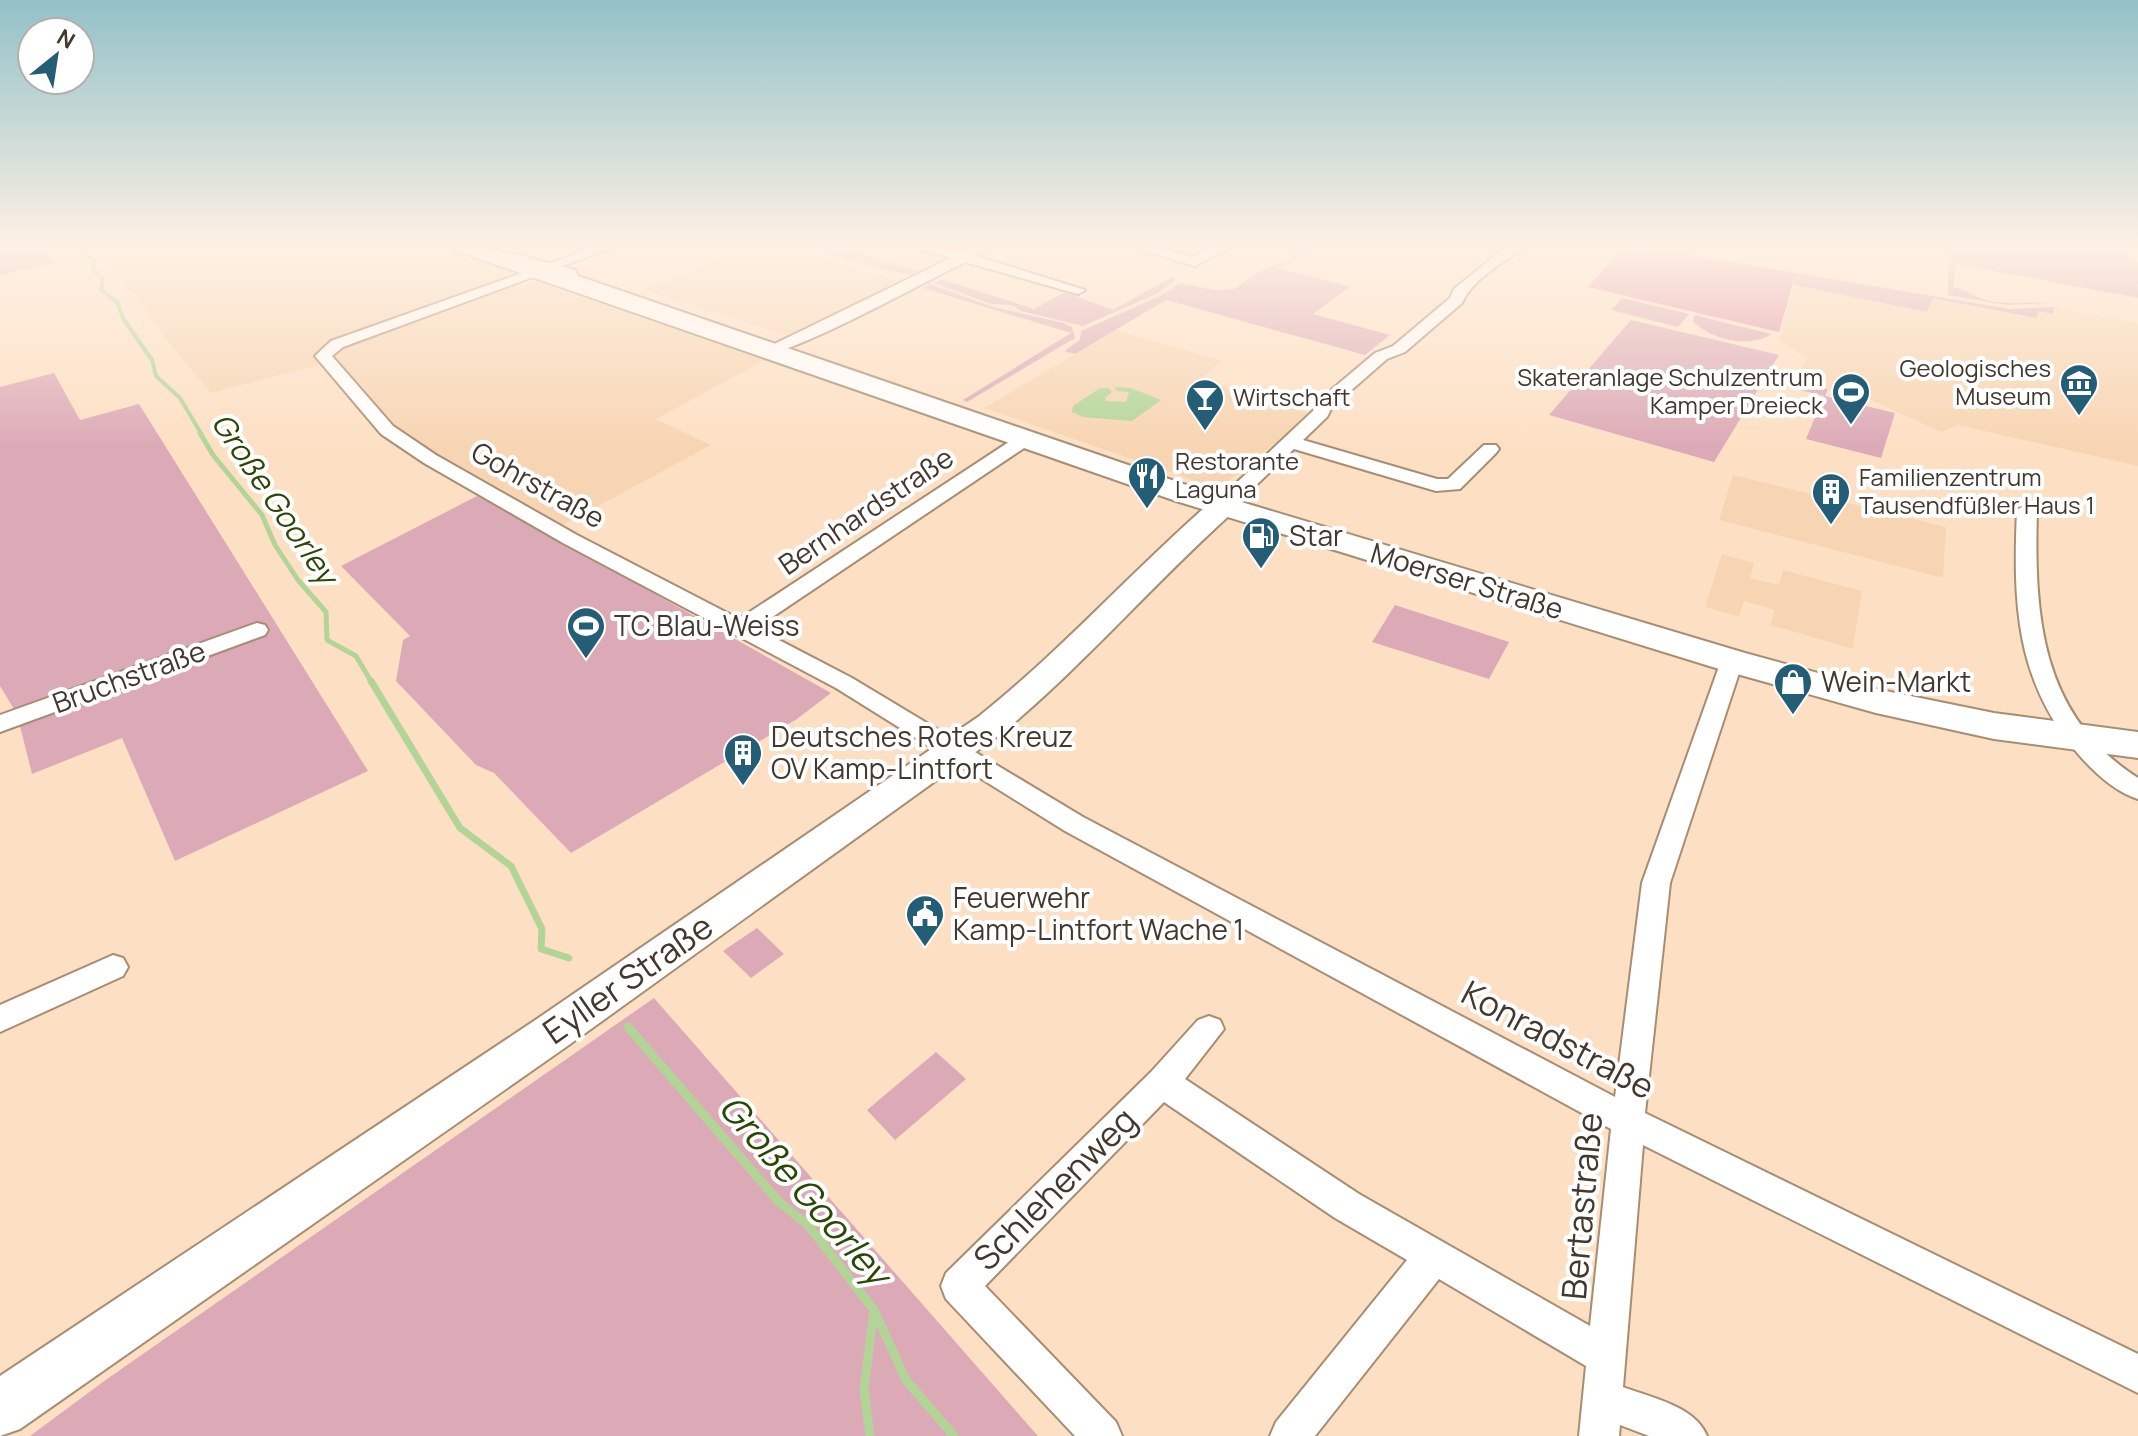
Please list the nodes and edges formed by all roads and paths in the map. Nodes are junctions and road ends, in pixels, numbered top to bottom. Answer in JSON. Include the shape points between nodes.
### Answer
{"nodes":[{"id":1,"x":424,"y":313,"type":"edge"},
{"id":2,"x":669,"y":313,"type":"edge"},
{"id":3,"x":853,"y":313,"type":"edge"},
{"id":4,"x":1442,"y":313,"type":"edge"},
{"id":5,"x":779,"y":350,"type":"junction"},
{"id":6,"x":1024,"y":440,"type":"junction"},
{"id":7,"x":1290,"y":442,"type":"junction"},
{"id":8,"x":1490,"y":449,"type":"dead end"},
{"id":9,"x":1222,"y":507,"type":"junction"},
{"id":10,"x":2027,"y":510,"type":"dead end"},
{"id":11,"x":739,"y":629,"type":"junction"},
{"id":12,"x":257,"y":630,"type":"dead end"},
{"id":13,"x":1732,"y":661,"type":"junction"},
{"id":14,"x":0,"y":724,"type":"edge"},
{"id":15,"x":2078,"y":738,"type":"junction"},
{"id":16,"x":2138,"y":745,"type":"edge"},
{"id":17,"x":954,"y":752,"type":"junction"},
{"id":18,"x":2138,"y":790,"type":"edge"},
{"id":19,"x":113,"y":967,"type":"dead end"},
{"id":20,"x":0,"y":1019,"type":"edge"},
{"id":21,"x":1209,"y":1029,"type":"dead end"},
{"id":22,"x":1162,"y":1082,"type":"junction"},
{"id":23,"x":1628,"y":1121,"type":"junction"},
{"id":24,"x":1434,"y":1257,"type":"junction"},
{"id":25,"x":1606,"y":1356,"type":"junction"},
{"id":26,"x":2138,"y":1374,"type":"edge"},
{"id":27,"x":0,"y":1409,"type":"edge"},
{"id":28,"x":1601,"y":1417,"type":"edge"},
{"id":29,"x":1102,"y":1436,"type":"edge"},
{"id":30,"x":1290,"y":1436,"type":"edge"},
{"id":31,"x":1687,"y":1436,"type":"edge"}],
"edges":[{"from":1,"to":11,"type":"street","name":"Gohrstraße","via":[[337,344],[323,356],[387,430],[430,459]]},
{"from":2,"to":5,"type":"main road","name":"Moerser Straße"},
{"from":3,"to":5,"type":"street"},
{"from":4,"to":7,"type":"street","via":[[1363,371]]},
{"from":5,"to":6,"type":"main road","name":"Moerser Straße"},
{"from":6,"to":9,"type":"main road","name":"Moerser Straße"},
{"from":6,"to":11,"type":"street","name":"Bernhardstraße"},
{"from":7,"to":8,"type":"street","via":[[1436,485],[1453,485]]},
{"from":7,"to":9,"type":"street"},
{"from":9,"to":13,"type":"main road","name":"Moerser Straße"},
{"from":9,"to":17,"type":"main road","name":"Eyller Straße","via":[[1038,686]]},
{"from":10,"to":15,"type":"street","via":[[2033,644],[2058,709]]},
{"from":11,"to":17,"type":"street","name":"Gohrstraße","via":[[844,683]]},
{"from":12,"to":14,"type":"street","name":"Bruchstraße"},
{"from":13,"to":15,"type":"main road","name":"Moerser Straße","via":[[1876,701],[2012,730]]},
{"from":13,"to":23,"type":"street","name":"Bertastraße","via":[[1656,883]]},
{"from":15,"to":16,"type":"main road","name":"Moerser Straße"},
{"from":15,"to":18,"type":"street"},
{"from":17,"to":23,"type":"street","name":"Konradstraße","via":[[1074,824]]},
{"from":17,"to":27,"type":"main road","name":"Eyller Straße"},
{"from":19,"to":20,"type":"street"},
{"from":21,"to":22,"type":"street","name":"Schlehenweg"},
{"from":22,"to":24,"type":"street","via":[[1347,1206]]},
{"from":22,"to":29,"type":"street","name":"Schlehenweg","via":[[959,1286]]},
{"from":23,"to":25,"type":"street","name":"Bertastraße"},
{"from":23,"to":26,"type":"street","name":"Konradstraße"},
{"from":24,"to":25,"type":"street"},
{"from":24,"to":30,"type":"street"},
{"from":25,"to":28,"type":"street","name":"Bertastraße"},
{"from":28,"to":31,"type":"street","via":[[1666,1423]]}]}
